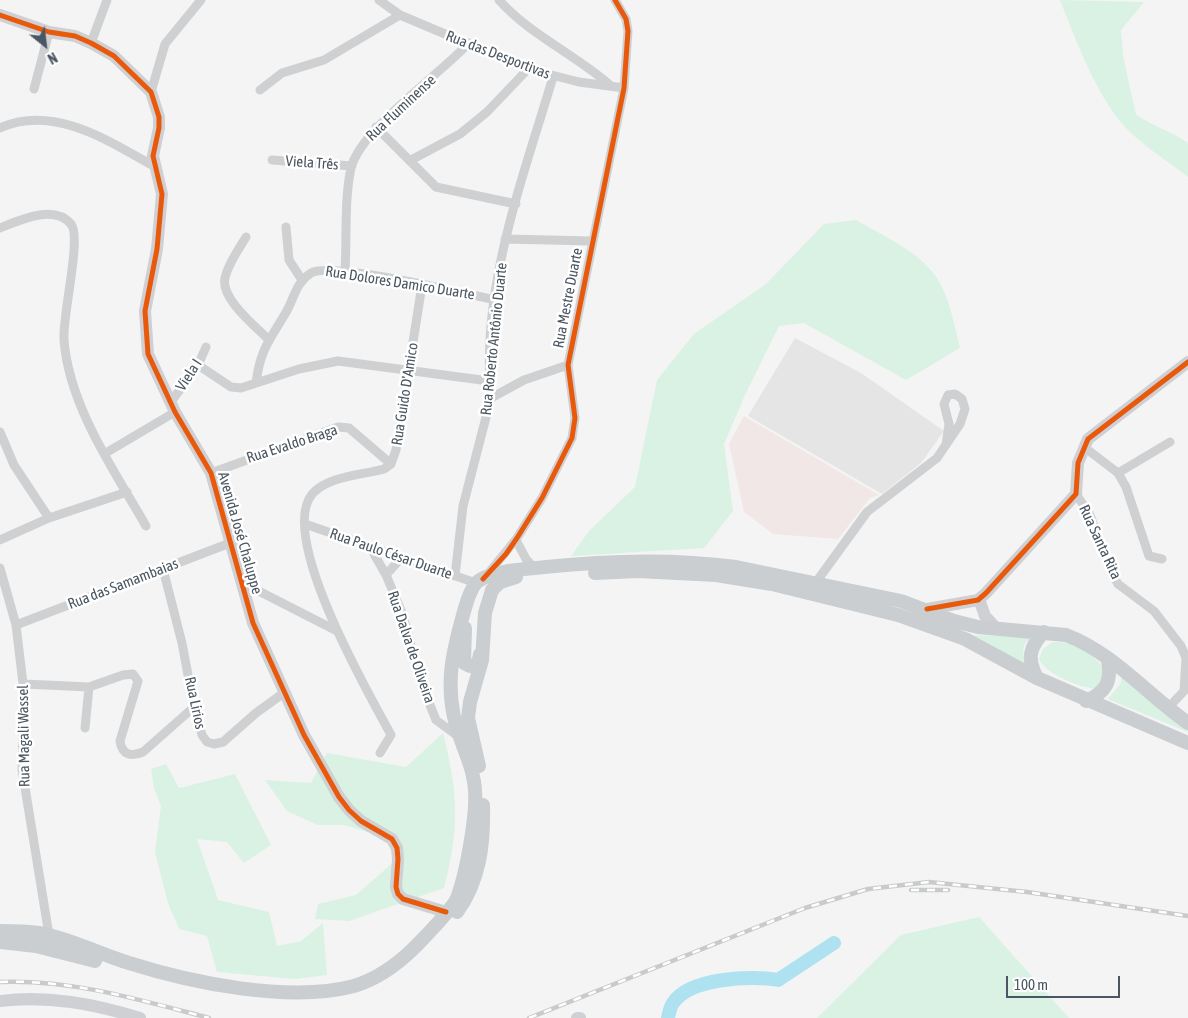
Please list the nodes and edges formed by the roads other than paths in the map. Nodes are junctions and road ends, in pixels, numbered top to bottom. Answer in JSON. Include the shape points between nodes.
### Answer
{"nodes":[{"id":1,"x":107,"y":0,"type":"edge"},
{"id":2,"x":202,"y":0,"type":"edge"},
{"id":3,"x":379,"y":0,"type":"edge"},
{"id":4,"x":499,"y":0,"type":"edge"},
{"id":5,"x":616,"y":0,"type":"edge"},
{"id":6,"x":0,"y":15,"type":"edge"},
{"id":7,"x":400,"y":15,"type":"junction"},
{"id":8,"x":49,"y":32,"type":"junction"},
{"id":9,"x":91,"y":43,"type":"junction"},
{"id":10,"x":468,"y":43,"type":"junction"},
{"id":11,"x":528,"y":69,"type":"junction"},
{"id":12,"x":553,"y":77,"type":"junction"},
{"id":13,"x":611,"y":86,"type":"junction"},
{"id":14,"x":624,"y":88,"type":"junction"},
{"id":15,"x":34,"y":90,"type":"dead end"},
{"id":16,"x":260,"y":90,"type":"dead end"},
{"id":17,"x":152,"y":92,"type":"junction"},
{"id":18,"x":1,"y":126,"type":"edge"},
{"id":19,"x":376,"y":127,"type":"junction"},
{"id":20,"x":272,"y":160,"type":"dead end"},
{"id":21,"x":410,"y":160,"type":"junction"},
{"id":22,"x":352,"y":166,"type":"junction"},
{"id":23,"x":157,"y":168,"type":"junction"},
{"id":24,"x":516,"y":204,"type":"junction"},
{"id":25,"x":286,"y":227,"type":"dead end"},
{"id":26,"x":0,"y":228,"type":"edge"},
{"id":27,"x":246,"y":236,"type":"dead end"},
{"id":28,"x":505,"y":239,"type":"junction"},
{"id":29,"x":592,"y":242,"type":"junction"},
{"id":30,"x":345,"y":272,"type":"junction"},
{"id":31,"x":302,"y":280,"type":"junction"},
{"id":32,"x":422,"y":285,"type":"junction"},
{"id":33,"x":495,"y":300,"type":"junction"},
{"id":34,"x":268,"y":338,"type":"junction"},
{"id":35,"x":206,"y":347,"type":"dead end"},
{"id":36,"x":1188,"y":362,"type":"edge"},
{"id":37,"x":198,"y":365,"type":"junction"},
{"id":38,"x":568,"y":365,"type":"junction"},
{"id":39,"x":409,"y":371,"type":"junction"},
{"id":40,"x":489,"y":381,"type":"junction"},
{"id":41,"x":256,"y":383,"type":"junction"},
{"id":42,"x":491,"y":398,"type":"junction"},
{"id":43,"x":172,"y":408,"type":"junction"},
{"id":44,"x":0,"y":432,"type":"edge"},
{"id":45,"x":1170,"y":442,"type":"dead end"},
{"id":46,"x":946,"y":445,"type":"junction"},
{"id":47,"x":1084,"y":447,"type":"junction"},
{"id":48,"x":3,"y":451,"type":"edge"},
{"id":49,"x":104,"y":454,"type":"junction"},
{"id":50,"x":390,"y":464,"type":"junction"},
{"id":51,"x":211,"y":472,"type":"junction"},
{"id":52,"x":1118,"y":474,"type":"junction"},
{"id":53,"x":127,"y":492,"type":"junction"},
{"id":54,"x":1076,"y":494,"type":"junction"},
{"id":55,"x":49,"y":518,"type":"junction"},
{"id":56,"x":305,"y":524,"type":"junction"},
{"id":57,"x":146,"y":526,"type":"dead end"},
{"id":58,"x":0,"y":540,"type":"edge"},
{"id":59,"x":516,"y":540,"type":"junction"},
{"id":60,"x":230,"y":543,"type":"junction"},
{"id":61,"x":370,"y":547,"type":"junction"},
{"id":62,"x":402,"y":558,"type":"junction"},
{"id":63,"x":1162,"y":559,"type":"dead end"},
{"id":64,"x":0,"y":568,"type":"edge"},
{"id":65,"x":534,"y":568,"type":"junction"},
{"id":66,"x":163,"y":569,"type":"junction"},
{"id":67,"x":386,"y":575,"type":"junction"},
{"id":68,"x":455,"y":576,"type":"junction"},
{"id":69,"x":479,"y":581,"type":"junction"},
{"id":70,"x":240,"y":582,"type":"junction"},
{"id":71,"x":814,"y":585,"type":"junction"},
{"id":72,"x":979,"y":599,"type":"junction"},
{"id":73,"x":927,"y":609,"type":"junction"},
{"id":74,"x":464,"y":612,"type":"junction"},
{"id":75,"x":16,"y":624,"type":"junction"},
{"id":76,"x":997,"y":629,"type":"junction"},
{"id":77,"x":335,"y":630,"type":"junction"},
{"id":78,"x":485,"y":632,"type":"junction"},
{"id":79,"x":1044,"y":632,"type":"junction"},
{"id":80,"x":1108,"y":660,"type":"junction"},
{"id":81,"x":1037,"y":678,"type":"junction"},
{"id":82,"x":24,"y":684,"type":"junction"},
{"id":83,"x":89,"y":687,"type":"junction"},
{"id":84,"x":285,"y":692,"type":"junction"},
{"id":85,"x":1186,"y":694,"type":"edge"},
{"id":86,"x":1086,"y":701,"type":"junction"},
{"id":87,"x":194,"y":706,"type":"junction"},
{"id":88,"x":1169,"y":707,"type":"junction"},
{"id":89,"x":1188,"y":723,"type":"edge"},
{"id":90,"x":85,"y":728,"type":"dead end"},
{"id":91,"x":460,"y":737,"type":"junction"},
{"id":92,"x":1188,"y":743,"type":"edge"},
{"id":93,"x":380,"y":754,"type":"dead end"},
{"id":94,"x":446,"y":912,"type":"junction"},
{"id":95,"x":0,"y":931,"type":"edge"},
{"id":96,"x":49,"y":935,"type":"junction"},
{"id":97,"x":0,"y":942,"type":"edge"},
{"id":98,"x":0,"y":1001,"type":"edge"},
{"id":99,"x":140,"y":1018,"type":"edge"}],
"edges":[{"from":1,"to":9,"type":"street"},
{"from":2,"to":17,"type":"street","via":[[165,44]]},
{"from":3,"to":7,"type":"street","name":"Rua das Desportivas"},
{"from":4,"to":13,"type":"street","via":[[513,14]]},
{"from":5,"to":14,"type":"street","name":"Rua Mestre Duarte","via":[[628,31]]},
{"from":6,"to":8,"type":"street"},
{"from":7,"to":10,"type":"street","name":"Rua das Desportivas"},
{"from":7,"to":16,"type":"street","via":[[324,60],[282,73]]},
{"from":8,"to":9,"type":"street","via":[[75,36]]},
{"from":8,"to":15,"type":"street"},
{"from":9,"to":17,"type":"street","via":[[114,56]]},
{"from":10,"to":11,"type":"street","name":"Rua das Desportivas"},
{"from":10,"to":19,"type":"street","name":"Rua Fluminense"},
{"from":11,"to":12,"type":"street","name":"Rua das Desportivas"},
{"from":11,"to":21,"type":"street","via":[[487,112],[460,134]]},
{"from":12,"to":13,"type":"street","name":"Rua das Desportivas"},
{"from":12,"to":24,"type":"street","name":"Rua Roberto Antônio Duarte"},
{"from":13,"to":14,"type":"street","name":"Rua das Desportivas"},
{"from":14,"to":29,"type":"street","name":"Rua Mestre Duarte"},
{"from":17,"to":23,"type":"street","name":"Avenida José Chaluppe","via":[[159,117],[153,156]]},
{"from":18,"to":23,"type":"street","via":[[61,122],[86,131]]},
{"from":19,"to":21,"type":"street"},
{"from":19,"to":22,"type":"street","name":"Rua Fluminense"},
{"from":20,"to":22,"type":"street","name":"Viela Três"},
{"from":21,"to":24,"type":"street","via":[[436,187]]},
{"from":22,"to":30,"type":"street","name":"Rua Fluminense"},
{"from":23,"to":43,"type":"street","name":"Avenida José Chaluppe","via":[[162,194],[161,214],[145,311],[145,335],[148,354]]},
{"from":24,"to":28,"type":"street","name":"Rua Roberto Antônio Duarte"},
{"from":25,"to":31,"type":"street","via":[[289,260]]},
{"from":26,"to":49,"type":"street","via":[[34,216],[51,215],[72,225],[76,235],[64,341],[85,416]]},
{"from":27,"to":34,"type":"street","via":[[224,278],[224,288],[240,311]]},
{"from":28,"to":29,"type":"street"},
{"from":28,"to":33,"type":"street","name":"Rua Roberto Antônio Duarte"},
{"from":29,"to":38,"type":"street","name":"Rua Mestre Duarte"},
{"from":30,"to":31,"type":"street","name":"Rua Dolores Damico Duarte","via":[[316,270]]},
{"from":30,"to":32,"type":"street","name":"Rua Dolores Damico Duarte"},
{"from":31,"to":34,"type":"street","name":"Rua Dolores Damico Duarte","via":[[285,315]]},
{"from":32,"to":33,"type":"street","name":"Rua Dolores Damico Duarte"},
{"from":32,"to":39,"type":"street","name":"Rua Guido D'Amico"},
{"from":33,"to":40,"type":"street","name":"Rua Roberto Antônio Duarte"},
{"from":34,"to":41,"type":"street","name":"Rua Dolores Damico Duarte"},
{"from":35,"to":37,"type":"street","name":"Viela I"},
{"from":36,"to":47,"type":"street","via":[[1159,387],[1097,430]]},
{"from":37,"to":41,"type":"street","via":[[231,387],[241,388]]},
{"from":37,"to":43,"type":"street","name":"Viela I"},
{"from":38,"to":42,"type":"street","via":[[524,380]]},
{"from":38,"to":59,"type":"street","name":"Rua Mestre Duarte","via":[[575,418],[572,438],[542,498]]},
{"from":39,"to":40,"type":"street"},
{"from":39,"to":41,"type":"street","via":[[338,361]]},
{"from":39,"to":50,"type":"street","name":"Rua Guido D'Amico","via":[[396,450]]},
{"from":40,"to":42,"type":"street","name":"Rua Roberto Antônio Duarte"},
{"from":42,"to":68,"type":"street","name":"Rua Roberto Antônio Duarte","via":[[463,506]]},
{"from":43,"to":49,"type":"street"},
{"from":43,"to":51,"type":"street","name":"Avenida José Chaluppe"},
{"from":44,"to":48,"type":"street"},
{"from":45,"to":52,"type":"street"},
{"from":46,"to":46,"type":"street","via":[[949,424],[944,404],[948,395],[955,394],[962,399],[964,409],[960,424]]},
{"from":46,"to":71,"type":"street","via":[[920,473],[867,512]]},
{"from":47,"to":52,"type":"street"},
{"from":47,"to":54,"type":"street","via":[[1078,463]]},
{"from":48,"to":55,"type":"street"},
{"from":49,"to":53,"type":"street"},
{"from":50,"to":51,"type":"street","name":"Rua Evaldo Braga","via":[[349,428],[338,427]]},
{"from":50,"to":56,"type":"street","name":"Rua Guido D'Amico","via":[[384,469],[320,487],[308,502]]},
{"from":51,"to":60,"type":"street","name":"Avenida José Chaluppe"},
{"from":52,"to":63,"type":"street","via":[[1133,503],[1149,556]]},
{"from":53,"to":55,"type":"street"},
{"from":53,"to":57,"type":"street"},
{"from":54,"to":72,"type":"street"},
{"from":54,"to":85,"type":"street","name":"Rua Santa Rita","via":[[1090,515],[1118,584],[1154,611],[1181,646],[1186,658]]},
{"from":55,"to":58,"type":"street"},
{"from":56,"to":61,"type":"street","name":"Rua Paulo César Duarte"},
{"from":56,"to":77,"type":"street","name":"Rua Guido D'Amico","via":[[313,563]]},
{"from":59,"to":65,"type":"street"},
{"from":59,"to":69,"type":"street","name":"Rua Mestre Duarte"},
{"from":60,"to":66,"type":"street","name":"Rua das Samambaias"},
{"from":60,"to":70,"type":"street","name":"Avenida José Chaluppe"},
{"from":61,"to":62,"type":"street","name":"Rua Paulo César Duarte"},
{"from":61,"to":67,"type":"street","name":"Rua Dalva de Oliveira"},
{"from":62,"to":67,"type":"street","name":"Rua Dalva de Oliveira"},
{"from":62,"to":68,"type":"street","name":"Rua Paulo César Duarte"},
{"from":64,"to":75,"type":"street","name":"Rua Magali Wassel"},
{"from":65,"to":69,"type":"main road","via":[[508,571]]},
{"from":65,"to":71,"type":"main road","via":[[677,561],[736,567]]},
{"from":66,"to":75,"type":"street","name":"Rua das Samambaias"},
{"from":66,"to":87,"type":"street","name":"Rua Lírios","via":[[186,658]]},
{"from":67,"to":91,"type":"street","name":"Rua Dalva de Oliveira","via":[[403,615],[420,680],[436,720]]},
{"from":68,"to":69,"type":"street","name":"Rua Paulo César Duarte"},
{"from":69,"to":74,"type":"main road"},
{"from":70,"to":77,"type":"street"},
{"from":70,"to":84,"type":"street","name":"Avenida José Chaluppe","via":[[253,623]]},
{"from":71,"to":73,"type":"main road"},
{"from":72,"to":73,"type":"street"},
{"from":72,"to":76,"type":"street","via":[[985,616]]},
{"from":73,"to":76,"type":"main road","via":[[954,621]]},
{"from":74,"to":78,"type":"main road","via":[[463,657],[468,666],[479,662]]},
{"from":74,"to":91,"type":"main road","via":[[451,654],[450,680]]},
{"from":75,"to":82,"type":"street","name":"Rua Magali Wassel"},
{"from":76,"to":79,"type":"main road"},
{"from":77,"to":93,"type":"street","name":"Rua Guido D'Amico","via":[[391,735]]},
{"from":78,"to":81,"type":"main road","via":[[485,613],[492,590],[507,579],[638,571],[716,575],[772,584],[898,615],[965,639]]},
{"from":78,"to":97,"type":"main road","via":[[468,718],[482,782],[483,829],[473,888],[450,921],[382,980],[355,993],[322,1000],[292,1000],[206,990],[51,950]]},
{"from":79,"to":80,"type":"main road","via":[[1078,639]]},
{"from":79,"to":81,"type":"main road","via":[[1032,647],[1029,658]]},
{"from":80,"to":86,"type":"main road","via":[[1110,678],[1105,690]]},
{"from":80,"to":88,"type":"main road"},
{"from":81,"to":86,"type":"main road"},
{"from":82,"to":83,"type":"street"},
{"from":82,"to":96,"type":"street","name":"Rua Magali Wassel","via":[[22,769]]},
{"from":83,"to":87,"type":"street","via":[[128,674],[133,674],[138,681],[120,741],[121,748],[134,756],[143,752]]},
{"from":83,"to":90,"type":"street"},
{"from":84,"to":87,"type":"street","name":"Rua Lírios","via":[[223,742],[214,744],[207,742],[202,735]]},
{"from":84,"to":94,"type":"street","name":"Avenida José Chaluppe","via":[[304,735],[339,797],[362,821],[392,839],[397,848],[398,894],[403,899]]},
{"from":85,"to":88,"type":"street","name":"Rua Santa Rita"},
{"from":86,"to":92,"type":"main road"},
{"from":88,"to":89,"type":"main road"},
{"from":91,"to":94,"type":"main road","via":[[475,791],[474,819],[457,899]]},
{"from":94,"to":96,"type":"main road","via":[[399,961],[356,985],[325,992],[260,990],[200,981],[131,964]]},
{"from":95,"to":96,"type":"main road"},
{"from":98,"to":99,"type":"street","via":[[54,999]]}]}
